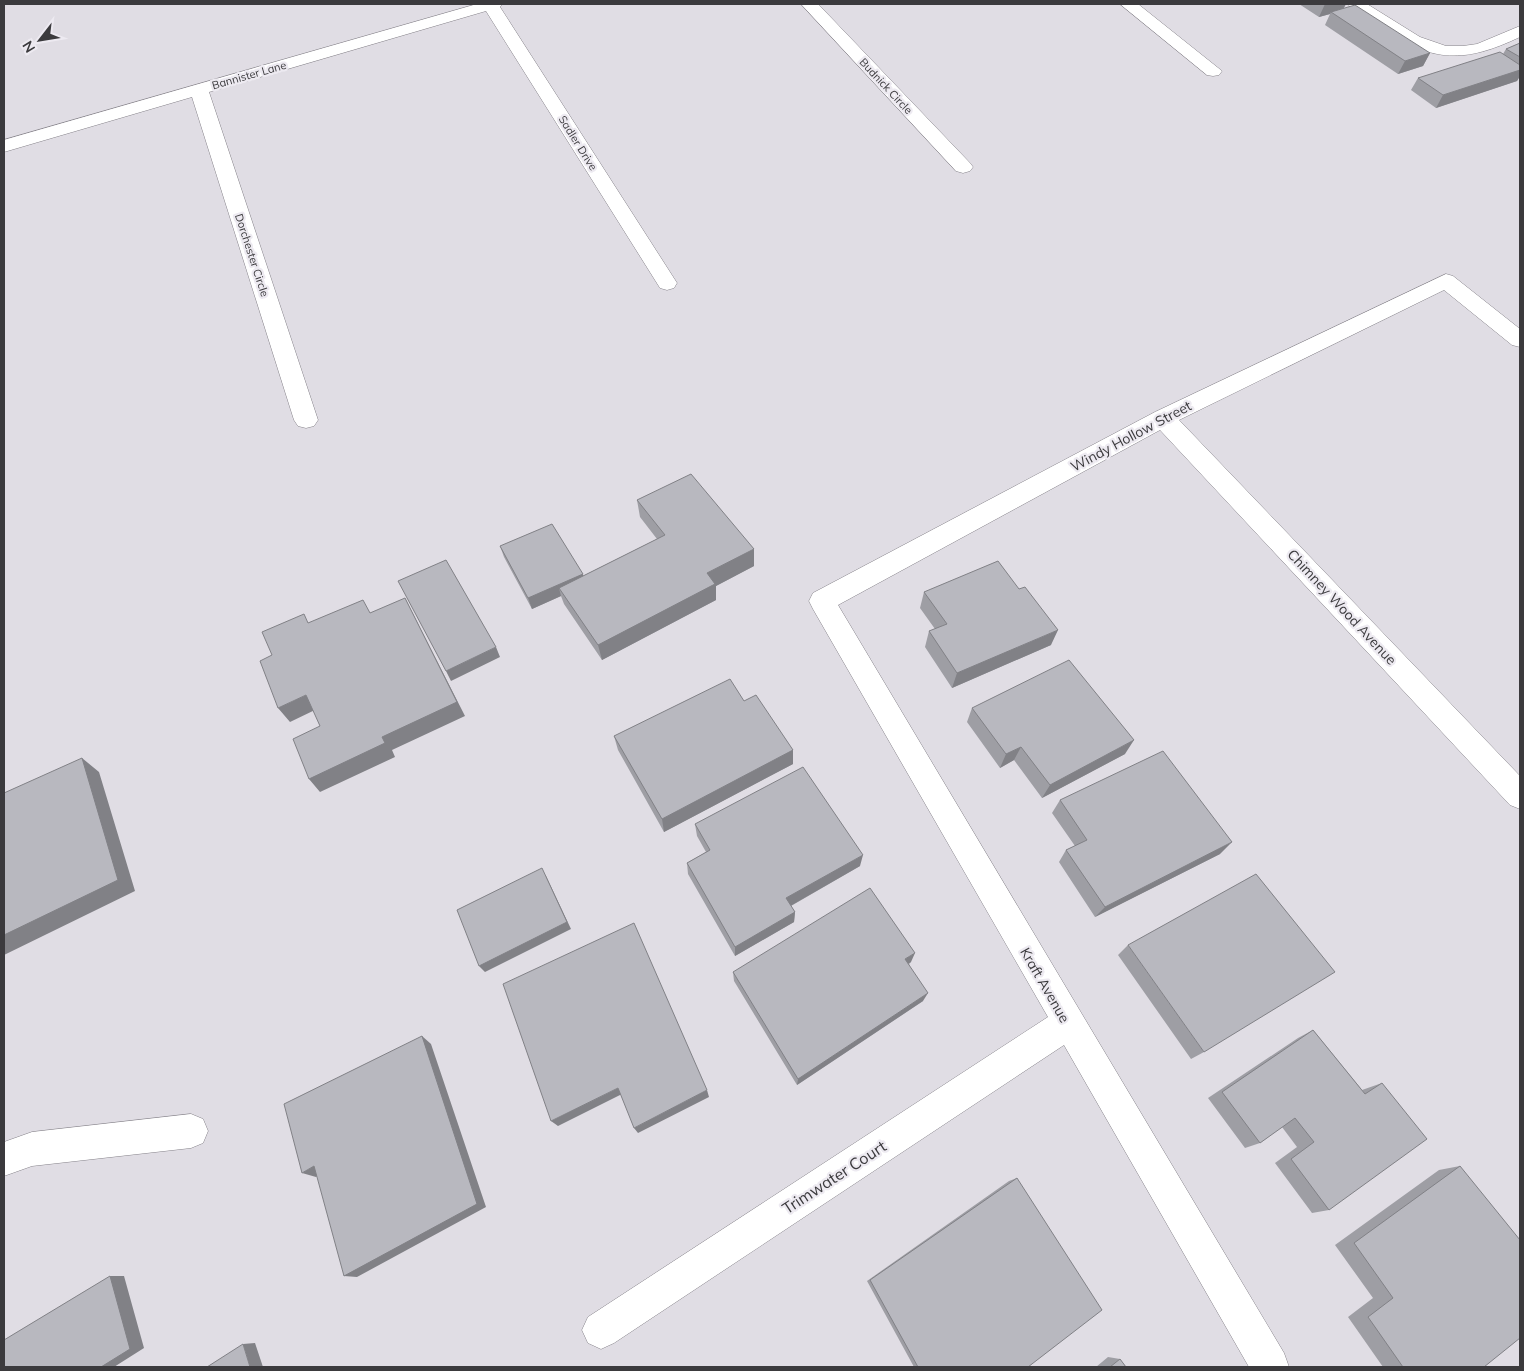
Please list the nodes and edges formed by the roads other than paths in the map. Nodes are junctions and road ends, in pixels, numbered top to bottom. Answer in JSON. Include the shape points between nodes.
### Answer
{"nodes":[{"id":1,"x":492,"y":4,"type":"edge"},
{"id":2,"x":809,"y":4,"type":"edge"},
{"id":3,"x":1128,"y":4,"type":"edge"},
{"id":4,"x":1383,"y":4,"type":"edge"},
{"id":5,"x":1361,"y":7,"type":"edge"},
{"id":6,"x":1520,"y":31,"type":"edge"},
{"id":7,"x":1213,"y":71,"type":"dead end"},
{"id":8,"x":199,"y":90,"type":"junction"},
{"id":9,"x":4,"y":146,"type":"edge"},
{"id":10,"x":963,"y":168,"type":"dead end"},
{"id":11,"x":666,"y":282,"type":"dead end"},
{"id":12,"x":1520,"y":340,"type":"edge"},
{"id":13,"x":1163,"y":418,"type":"junction"},
{"id":14,"x":306,"y":420,"type":"dead end"},
{"id":15,"x":822,"y":601,"type":"joint"},
{"id":16,"x":1520,"y":796,"type":"edge"},
{"id":17,"x":1067,"y":1024,"type":"junction"},
{"id":18,"x":191,"y":1131,"type":"dead end"},
{"id":19,"x":4,"y":1159,"type":"edge"},
{"id":20,"x":601,"y":1330,"type":"dead end"},
{"id":21,"x":1270,"y":1367,"type":"edge"}],
"edges":[{"from":1,"to":8,"type":"street","name":"Bannister Lane"},
{"from":1,"to":11,"type":"street","name":"Sadler Drive"},
{"from":2,"to":10,"type":"street","name":"Budnick Circle"},
{"from":3,"to":7,"type":"street"},
{"from":4,"to":5,"type":"street"},
{"from":5,"to":6,"type":"street","via":[[1410,40],[1444,50],[1482,48]]},
{"from":8,"to":9,"type":"street","name":"Bannister Lane"},
{"from":8,"to":14,"type":"street","name":"Dorchester Circle"},
{"from":12,"to":13,"type":"street","name":"Windy Hollow Street","via":[[1446,280]]},
{"from":13,"to":15,"type":"street","name":"Windy Hollow Street"},
{"from":13,"to":16,"type":"street","name":"Chimney Wood Avenue"},
{"from":15,"to":17,"type":"street","name":"Kraft Avenue"},
{"from":17,"to":20,"type":"street","name":"Trimwater Court"},
{"from":17,"to":21,"type":"street","name":"Kraft Avenue"},
{"from":18,"to":19,"type":"street","via":[[32,1149]]}]}
